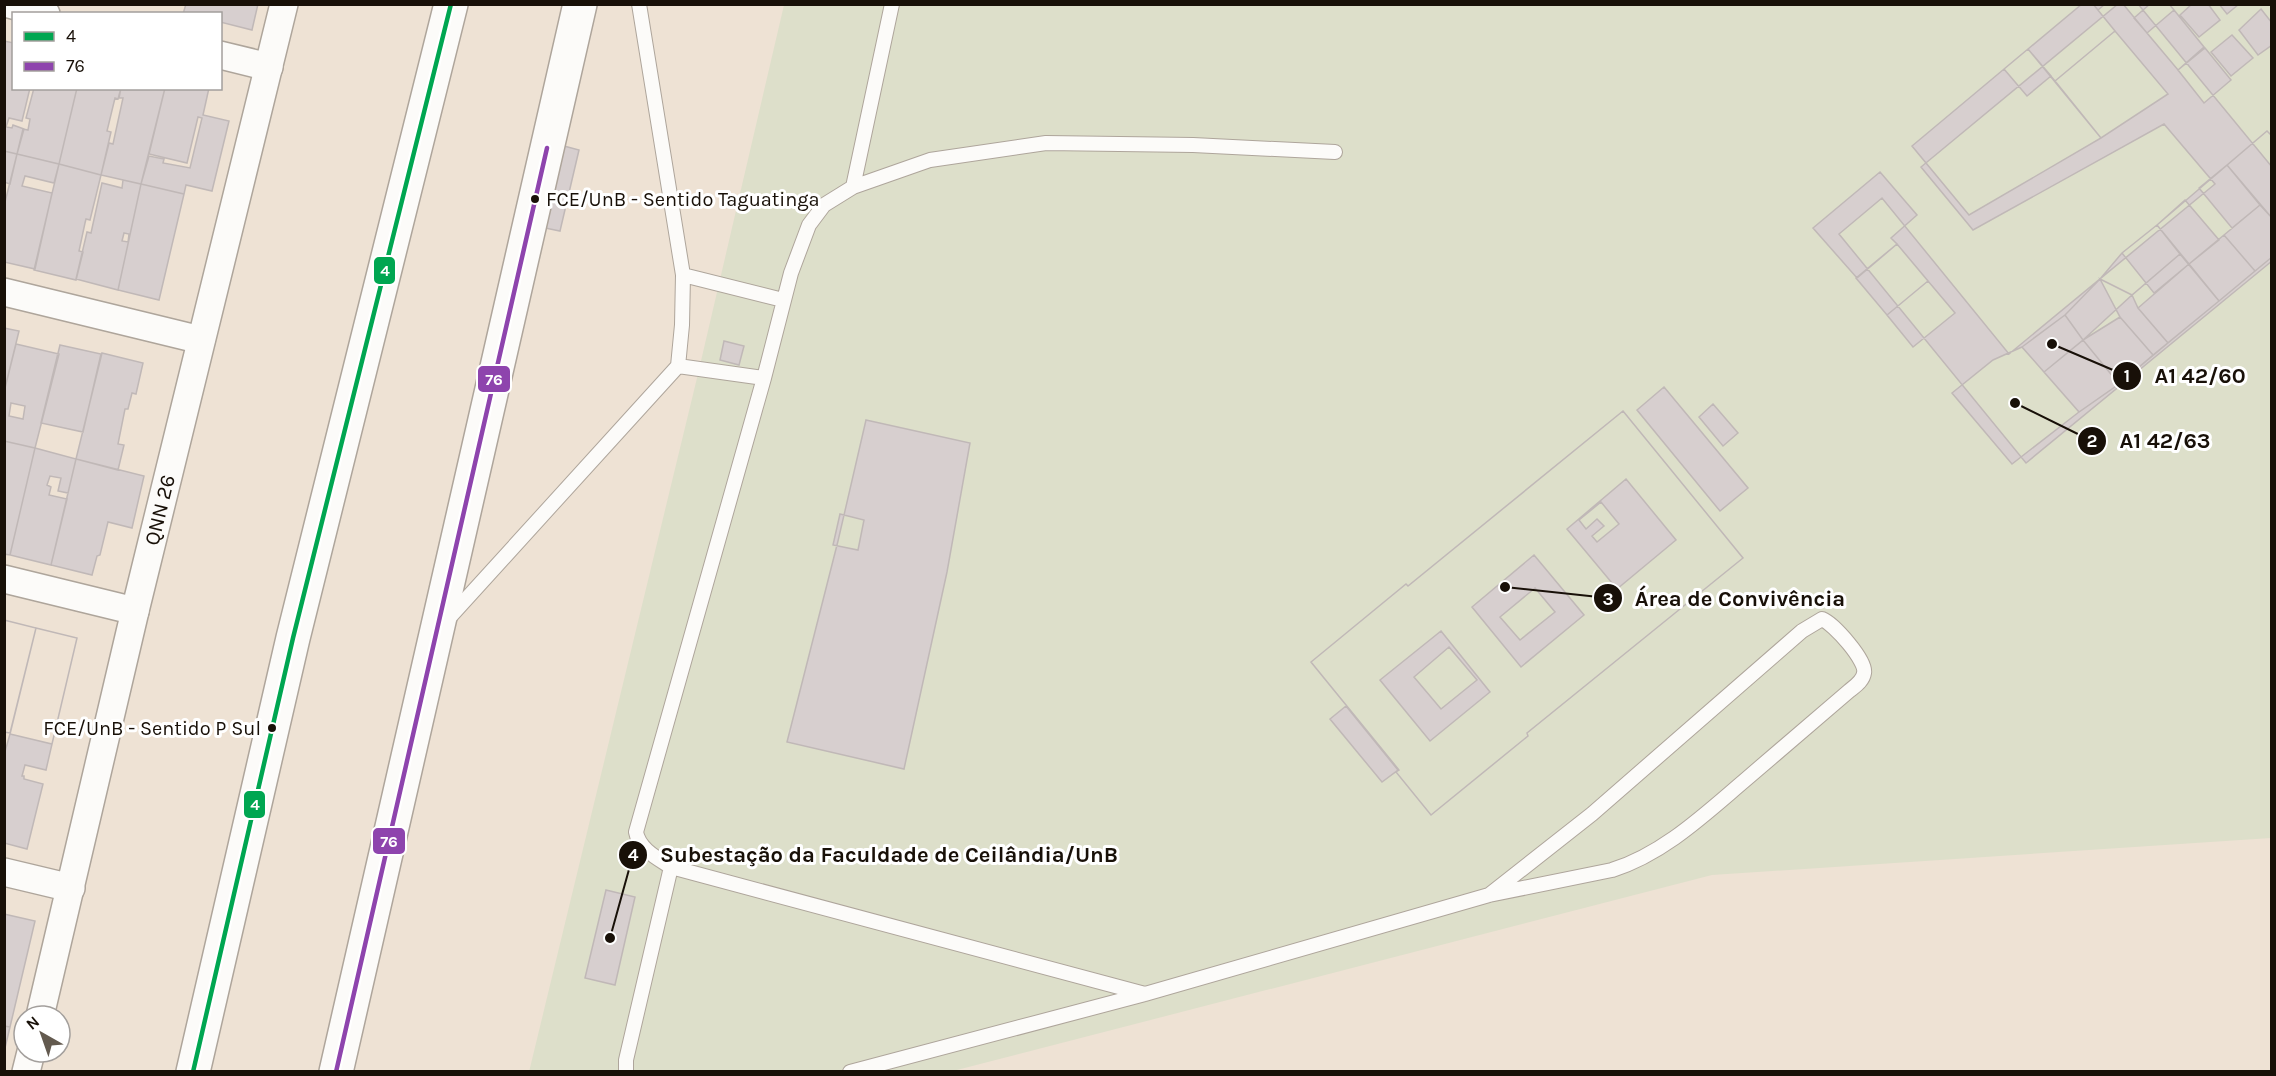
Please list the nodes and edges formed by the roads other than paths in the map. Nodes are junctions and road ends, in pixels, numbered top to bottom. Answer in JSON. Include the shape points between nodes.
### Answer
{"nodes":[{"id":1,"x":9,"y":4,"type":"edge"},
{"id":2,"x":284,"y":4,"type":"edge"},
{"id":3,"x":451,"y":4,"type":"edge"},
{"id":4,"x":580,"y":4,"type":"edge"},
{"id":5,"x":639,"y":4,"type":"edge"},
{"id":6,"x":892,"y":4,"type":"edge"},
{"id":7,"x":39,"y":12,"type":"edge"},
{"id":8,"x":222,"y":56,"type":"edge"},
{"id":9,"x":269,"y":67,"type":"junction"},
{"id":10,"x":1335,"y":152,"type":"dead end"},
{"id":11,"x":853,"y":187,"type":"junction"},
{"id":12,"x":683,"y":275,"type":"junction"},
{"id":13,"x":4,"y":292,"type":"edge"},
{"id":14,"x":783,"y":300,"type":"junction"},
{"id":15,"x":201,"y":340,"type":"junction"},
{"id":16,"x":678,"y":366,"type":"junction"},
{"id":17,"x":764,"y":378,"type":"junction"},
{"id":18,"x":4,"y":579,"type":"edge"},
{"id":19,"x":135,"y":611,"type":"junction"},
{"id":20,"x":438,"y":630,"type":"junction"},
{"id":21,"x":671,"y":867,"type":"junction"},
{"id":22,"x":4,"y":872,"type":"edge"},
{"id":23,"x":71,"y":888,"type":"junction"},
{"id":24,"x":1489,"y":895,"type":"junction"},
{"id":25,"x":1145,"y":994,"type":"junction"},
{"id":26,"x":43,"y":1004,"type":"edge"},
{"id":27,"x":193,"y":1071,"type":"edge"},
{"id":28,"x":336,"y":1071,"type":"edge"},
{"id":29,"x":626,"y":1071,"type":"edge"},
{"id":30,"x":850,"y":1071,"type":"edge"}],
"edges":[{"from":1,"to":7,"type":"street"},
{"from":2,"to":9,"type":"street","name":"QNN 26"},
{"from":3,"to":27,"type":"main road","via":[[293,638]]},
{"from":4,"to":20,"type":"main road"},
{"from":5,"to":12,"type":"lane"},
{"from":6,"to":11,"type":"lane"},
{"from":8,"to":9,"type":"street"},
{"from":9,"to":15,"type":"street","name":"QNN 26"},
{"from":10,"to":11,"type":"lane","via":[[1046,143],[930,160]]},
{"from":11,"to":14,"type":"lane","via":[[824,205],[809,225]]},
{"from":12,"to":14,"type":"lane"},
{"from":12,"to":16,"type":"lane"},
{"from":13,"to":15,"type":"street"},
{"from":14,"to":17,"type":"lane"},
{"from":15,"to":19,"type":"street","name":"QNN 26"},
{"from":16,"to":17,"type":"lane"},
{"from":16,"to":20,"type":"lane"},
{"from":17,"to":21,"type":"lane","via":[[636,832],[647,851]]},
{"from":18,"to":19,"type":"street"},
{"from":19,"to":23,"type":"street","name":"QNN 26"},
{"from":20,"to":28,"type":"main road"},
{"from":21,"to":25,"type":"lane"},
{"from":21,"to":29,"type":"lane"},
{"from":22,"to":23,"type":"street"},
{"from":23,"to":26,"type":"street","name":"QNN 26"},
{"from":24,"to":24,"type":"lane","via":[[1612,870],[1651,855],[1713,808],[1862,680],[1863,662],[1830,622],[1822,619],[1802,631],[1592,814]]},
{"from":24,"to":25,"type":"lane"},
{"from":25,"to":30,"type":"lane"}]}
